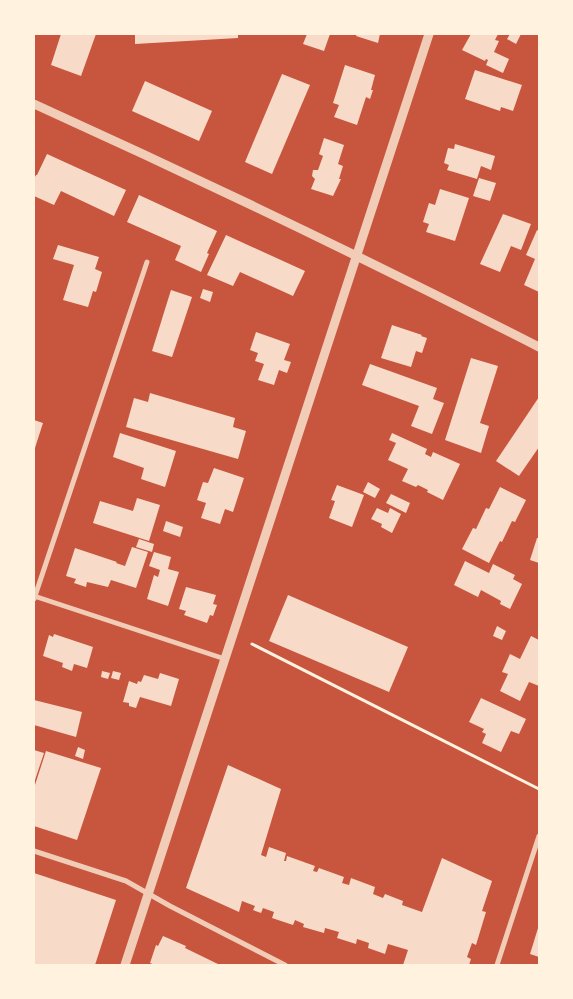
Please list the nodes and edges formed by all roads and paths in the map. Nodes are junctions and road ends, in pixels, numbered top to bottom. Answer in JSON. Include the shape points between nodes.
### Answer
{"nodes":[{"id":1,"x":429,"y":34,"type":"edge"},
{"id":2,"x":34,"y":104,"type":"edge"},
{"id":3,"x":356,"y":255,"type":"junction"},
{"id":4,"x":148,"y":262,"type":"dead end"},
{"id":5,"x":539,"y":347,"type":"edge"},
{"id":6,"x":34,"y":597,"type":"edge"},
{"id":7,"x":252,"y":644,"type":"dead end"},
{"id":8,"x":226,"y":659,"type":"junction"},
{"id":9,"x":539,"y":789,"type":"edge"},
{"id":10,"x":539,"y":836,"type":"edge"},
{"id":11,"x":34,"y":852,"type":"edge"},
{"id":12,"x":148,"y":894,"type":"junction"},
{"id":13,"x":125,"y":965,"type":"edge"},
{"id":14,"x":285,"y":965,"type":"edge"},
{"id":15,"x":497,"y":965,"type":"edge"}],
"edges":[{"from":1,"to":3,"type":"street"},
{"from":2,"to":3,"type":"street","via":[[202,180]]},
{"from":3,"to":5,"type":"street"},
{"from":3,"to":8,"type":"street"},
{"from":4,"to":6,"type":"street"},
{"from":6,"to":8,"type":"street"},
{"from":7,"to":9,"type":"path"},
{"from":8,"to":12,"type":"street"},
{"from":10,"to":15,"type":"street"},
{"from":11,"to":12,"type":"street","via":[[126,881]]},
{"from":12,"to":13,"type":"street"},
{"from":12,"to":14,"type":"street"}]}
